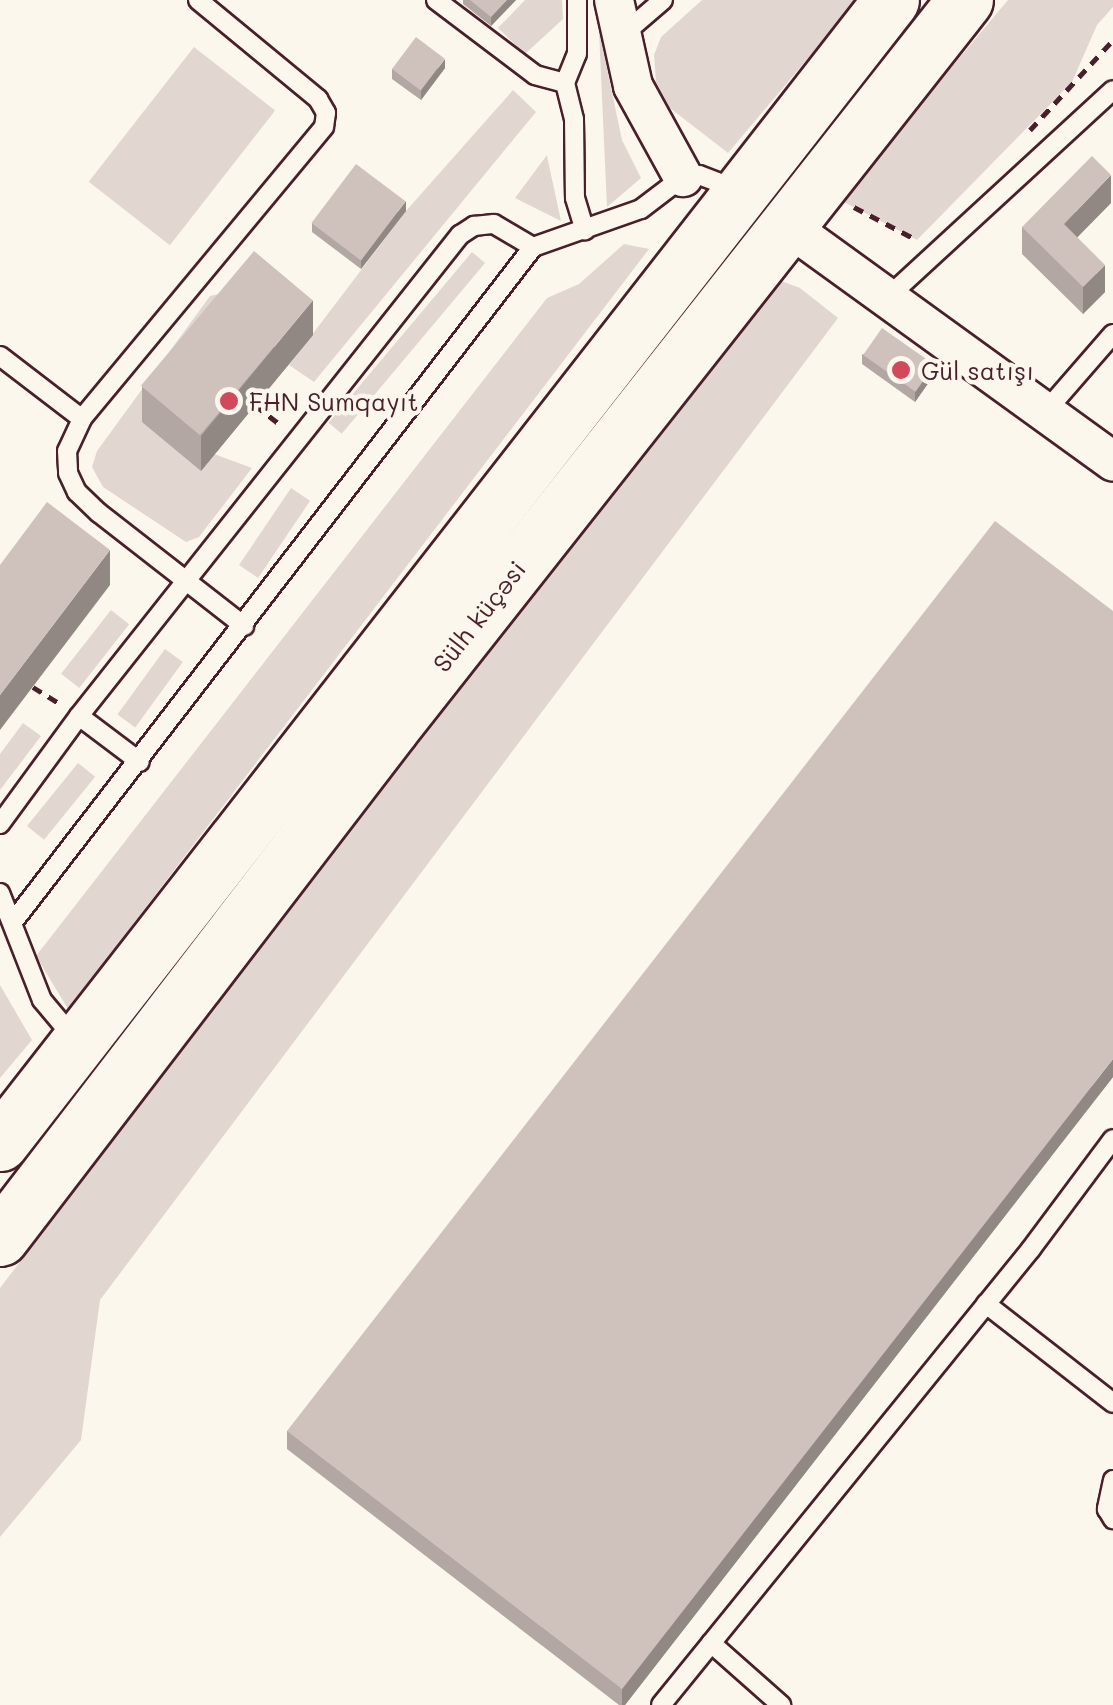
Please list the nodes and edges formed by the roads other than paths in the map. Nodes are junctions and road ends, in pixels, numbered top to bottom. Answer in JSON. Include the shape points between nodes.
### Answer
{"nodes":[{"id":1,"x":198,"y":0,"type":"edge"},
{"id":2,"x":436,"y":0,"type":"edge"},
{"id":3,"x":577,"y":0,"type":"edge"},
{"id":4,"x":614,"y":0,"type":"edge"},
{"id":5,"x":663,"y":0,"type":"edge"},
{"id":6,"x":891,"y":0,"type":"edge"},
{"id":7,"x":965,"y":0,"type":"edge"},
{"id":8,"x":619,"y":38,"type":"junction"},
{"id":9,"x":565,"y":83,"type":"junction"},
{"id":10,"x":1113,"y":90,"type":"edge"},
{"id":11,"x":684,"y":177,"type":"junction"},
{"id":12,"x":740,"y":192,"type":"junction"},
{"id":13,"x":785,"y":224,"type":"junction"},
{"id":14,"x":585,"y":232,"type":"junction"},
{"id":15,"x":533,"y":247,"type":"junction"},
{"id":16,"x":888,"y":296,"type":"junction"},
{"id":17,"x":1113,"y":334,"type":"edge"},
{"id":18,"x":0,"y":356,"type":"edge"},
{"id":19,"x":1046,"y":411,"type":"junction"},
{"id":20,"x":82,"y":419,"type":"junction"},
{"id":21,"x":1113,"y":461,"type":"edge"},
{"id":22,"x":188,"y":582,"type":"junction"},
{"id":23,"x":244,"y":626,"type":"junction"},
{"id":24,"x":79,"y":716,"type":"junction"},
{"id":25,"x":140,"y":762,"type":"junction"},
{"id":26,"x":0,"y":824,"type":"edge"},
{"id":27,"x":0,"y":893,"type":"edge"},
{"id":28,"x":13,"y":922,"type":"junction"},
{"id":29,"x":77,"y":1040,"type":"junction"},
{"id":30,"x":1113,"y":1139,"type":"edge"},
{"id":31,"x":0,"y":1143,"type":"edge"},
{"id":32,"x":0,"y":1238,"type":"edge"},
{"id":33,"x":986,"y":1304,"type":"junction"},
{"id":34,"x":1113,"y":1403,"type":"edge"},
{"id":35,"x":1113,"y":1480,"type":"edge"},
{"id":36,"x":1113,"y":1520,"type":"edge"},
{"id":37,"x":711,"y":1644,"type":"junction"},
{"id":38,"x":661,"y":1705,"type":"edge"},
{"id":39,"x":780,"y":1705,"type":"edge"}],
"edges":[{"from":1,"to":20,"type":"lane","via":[[318,100],[326,113],[324,128]]},
{"from":2,"to":9,"type":"lane","via":[[535,74]]},
{"from":3,"to":9,"type":"lane","via":[[577,54]]},
{"from":4,"to":8,"type":"street"},
{"from":5,"to":8,"type":"lane"},
{"from":6,"to":12,"type":"highway"},
{"from":7,"to":13,"type":"highway","name":"Sülh küçəsi"},
{"from":8,"to":11,"type":"street","via":[[646,116]]},
{"from":9,"to":14,"type":"lane","via":[[574,120],[575,198]]},
{"from":10,"to":16,"type":"lane"},
{"from":11,"to":12,"type":"lane","via":[[717,179]]},
{"from":11,"to":14,"type":"lane","via":[[642,209]]},
{"from":12,"to":13,"type":"highway"},
{"from":12,"to":29,"type":"highway"},
{"from":13,"to":16,"type":"street"},
{"from":13,"to":32,"type":"highway","name":"Sülh küçəsi"},
{"from":14,"to":15,"type":"lane"},
{"from":15,"to":22,"type":"lane","via":[[494,224],[460,235]]},
{"from":15,"to":23,"type":"lane"},
{"from":16,"to":19,"type":"street"},
{"from":17,"to":19,"type":"lane"},
{"from":18,"to":20,"type":"lane"},
{"from":19,"to":21,"type":"street"},
{"from":20,"to":22,"type":"lane","via":[[67,451],[77,492]]},
{"from":22,"to":23,"type":"lane"},
{"from":22,"to":24,"type":"lane"},
{"from":23,"to":25,"type":"lane"},
{"from":24,"to":25,"type":"lane"},
{"from":24,"to":26,"type":"lane"},
{"from":25,"to":28,"type":"lane"},
{"from":27,"to":28,"type":"lane"},
{"from":28,"to":29,"type":"lane","via":[[42,1000]]},
{"from":29,"to":31,"type":"highway"},
{"from":30,"to":33,"type":"lane"},
{"from":33,"to":34,"type":"lane"},
{"from":33,"to":37,"type":"lane"},
{"from":35,"to":36,"type":"lane","via":[[1107,1510]]},
{"from":37,"to":38,"type":"lane"},
{"from":37,"to":39,"type":"lane"}]}
